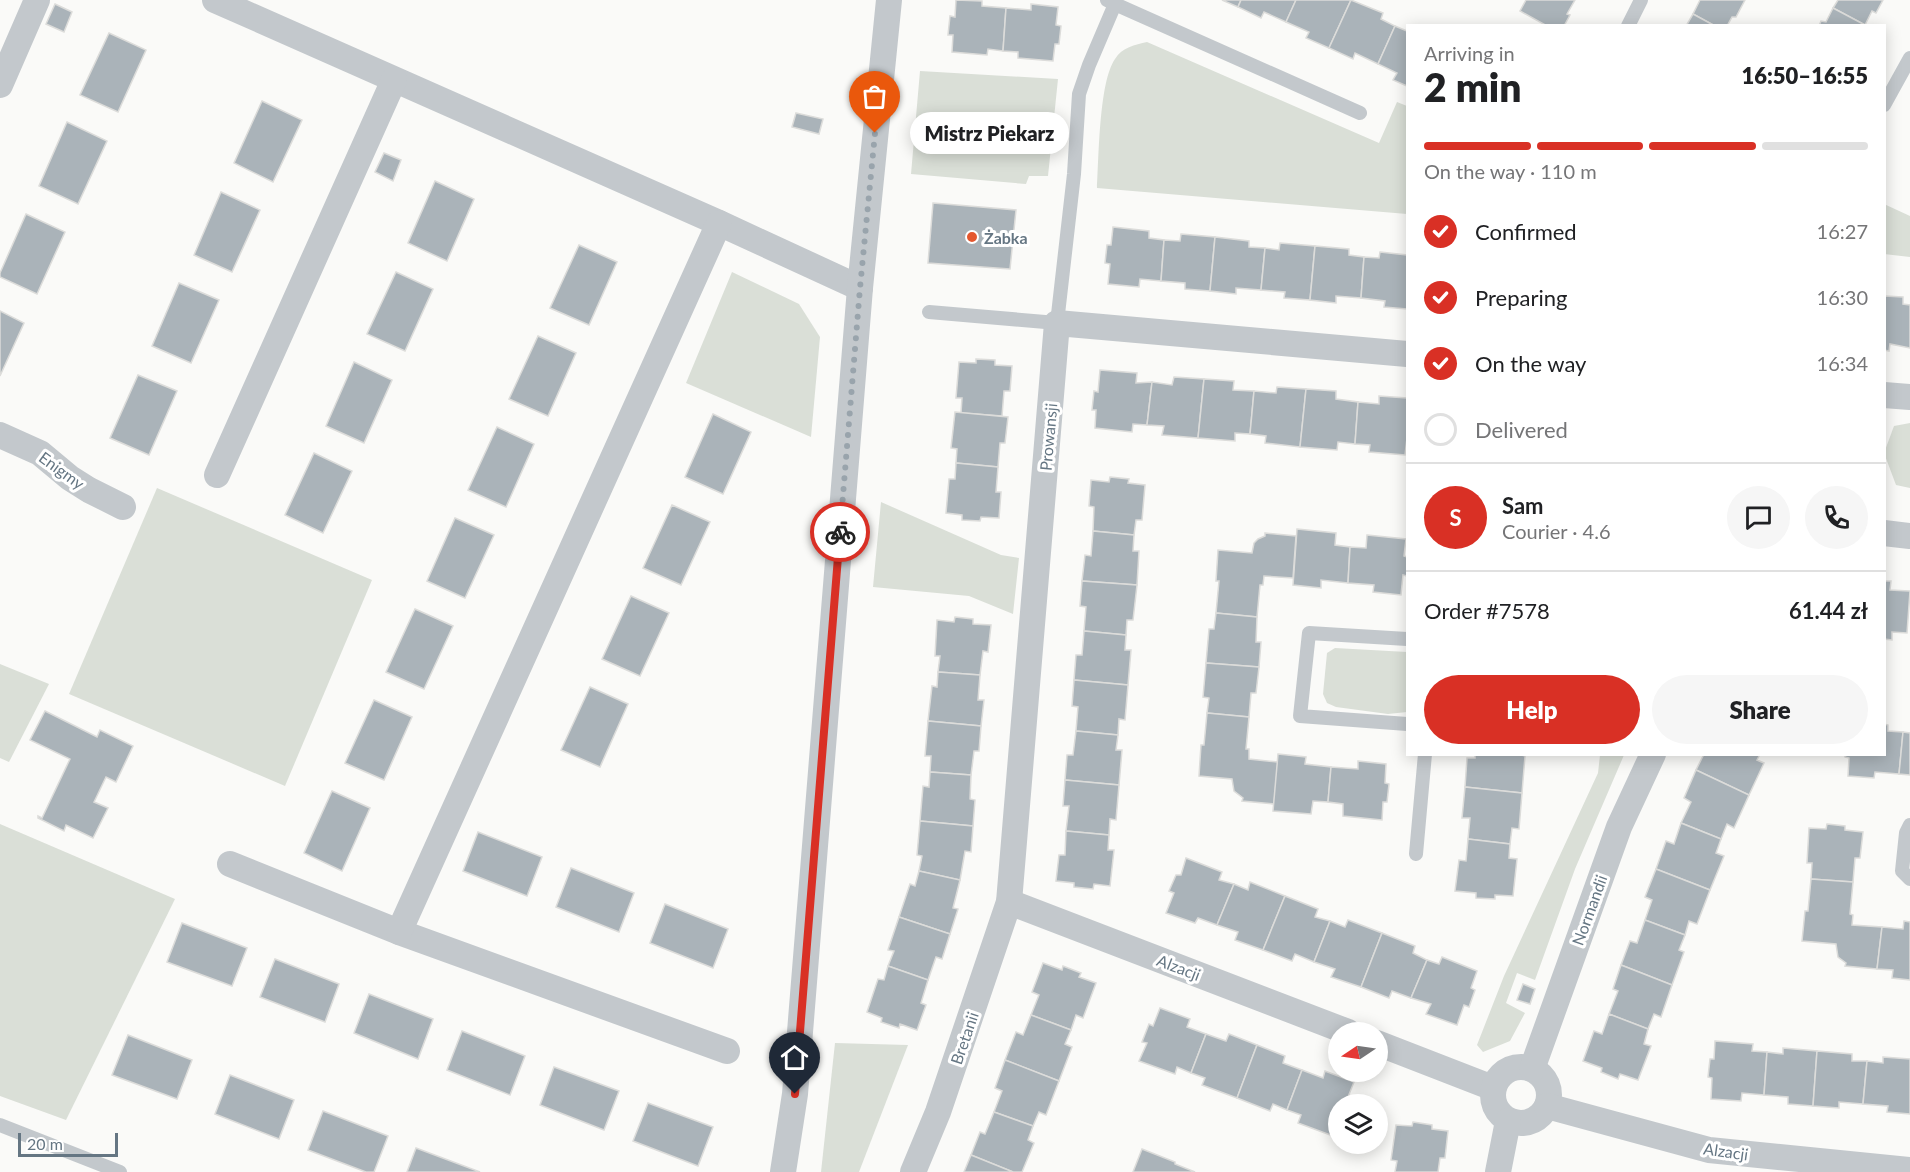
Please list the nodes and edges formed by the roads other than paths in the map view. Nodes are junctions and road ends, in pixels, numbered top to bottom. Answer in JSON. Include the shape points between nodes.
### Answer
{"nodes":[{"id":1,"x":37,"y":0,"type":"edge"},
{"id":2,"x":214,"y":0,"type":"edge"},
{"id":3,"x":889,"y":0,"type":"edge"},
{"id":4,"x":1641,"y":0,"type":"edge"},
{"id":5,"x":1111,"y":2,"type":"edge"},
{"id":6,"x":1629,"y":24,"type":"edge"},
{"id":7,"x":1910,"y":58,"type":"edge"},
{"id":8,"x":394,"y":81,"type":"junction"},
{"id":9,"x":0,"y":85,"type":"edge"},
{"id":10,"x":1886,"y":101,"type":"edge"},
{"id":11,"x":1360,"y":113,"type":"dead end"},
{"id":12,"x":719,"y":224,"type":"junction"},
{"id":13,"x":860,"y":288,"type":"junction"},
{"id":14,"x":929,"y":312,"type":"dead end"},
{"id":15,"x":1057,"y":323,"type":"junction"},
{"id":16,"x":1406,"y":354,"type":"edge"},
{"id":17,"x":1886,"y":395,"type":"edge"},
{"id":18,"x":1910,"y":398,"type":"edge"},
{"id":19,"x":0,"y":435,"type":"edge"},
{"id":20,"x":217,"y":475,"type":"dead end"},
{"id":21,"x":123,"y":507,"type":"dead end"},
{"id":22,"x":1886,"y":533,"type":"edge"},
{"id":23,"x":1910,"y":536,"type":"edge"},
{"id":24,"x":1406,"y":639,"type":"edge"},
{"id":25,"x":1406,"y":724,"type":"edge"},
{"id":26,"x":1425,"y":756,"type":"edge"},
{"id":27,"x":1652,"y":756,"type":"edge"},
{"id":28,"x":1910,"y":825,"type":"edge"},
{"id":29,"x":1416,"y":854,"type":"dead end"},
{"id":30,"x":230,"y":864,"type":"dead end"},
{"id":31,"x":1910,"y":879,"type":"edge"},
{"id":32,"x":1009,"y":902,"type":"junction"},
{"id":33,"x":399,"y":932,"type":"junction"},
{"id":34,"x":1328,"y":1024,"type":"edge"},
{"id":35,"x":1388,"y":1047,"type":"edge"},
{"id":36,"x":727,"y":1050,"type":"dead end"},
{"id":37,"x":1532,"y":1069,"type":"junction"},
{"id":38,"x":1493,"y":1088,"type":"junction"},
{"id":39,"x":1547,"y":1107,"type":"junction"},
{"id":40,"x":1508,"y":1121,"type":"junction"},
{"id":41,"x":0,"y":1125,"type":"edge"},
{"id":42,"x":1910,"y":1170,"type":"edge"},
{"id":43,"x":120,"y":1172,"type":"edge"},
{"id":44,"x":783,"y":1172,"type":"edge"},
{"id":45,"x":913,"y":1172,"type":"edge"},
{"id":46,"x":1498,"y":1172,"type":"edge"}],
"edges":[{"from":1,"to":9,"type":"street"},
{"from":2,"to":8,"type":"street"},
{"from":3,"to":13,"type":"street"},
{"from":4,"to":6,"type":"lane"},
{"from":5,"to":11,"type":"lane"},
{"from":5,"to":15,"type":"lane","via":[[1079,94]]},
{"from":7,"to":10,"type":"lane"},
{"from":8,"to":12,"type":"street"},
{"from":8,"to":20,"type":"street"},
{"from":12,"to":13,"type":"street"},
{"from":12,"to":33,"type":"street"},
{"from":13,"to":44,"type":"street","via":[[795,1094]]},
{"from":14,"to":15,"type":"lane"},
{"from":15,"to":16,"type":"street"},
{"from":15,"to":32,"type":"street","name":"Prowansji"},
{"from":17,"to":18,"type":"street"},
{"from":19,"to":21,"type":"street","name":"Enigmy","via":[[40,453],[70,478]]},
{"from":22,"to":23,"type":"street"},
{"from":24,"to":25,"type":"lane","via":[[1309,633],[1300,716]]},
{"from":26,"to":29,"type":"lane"},
{"from":27,"to":37,"type":"street","name":"Normandii","via":[[1619,827]]},
{"from":28,"to":31,"type":"lane","via":[[1902,871]]},
{"from":30,"to":33,"type":"street"},
{"from":32,"to":34,"type":"street","name":"Alzacji"},
{"from":32,"to":45,"type":"street","name":"Bretanii","via":[[938,1112]]},
{"from":33,"to":36,"type":"street"},
{"from":35,"to":38,"type":"street"},
{"from":37,"to":38,"type":"street","via":[[1522,1066],[1504,1072]]},
{"from":37,"to":39,"type":"street","via":[[1545,1080]]},
{"from":38,"to":40,"type":"street","via":[[1495,1107]]},
{"from":39,"to":40,"type":"street","via":[[1535,1120]]},
{"from":39,"to":42,"type":"street","name":"Alzacji","via":[[1709,1150]]},
{"from":40,"to":46,"type":"street"},
{"from":41,"to":43,"type":"lane"}]}
